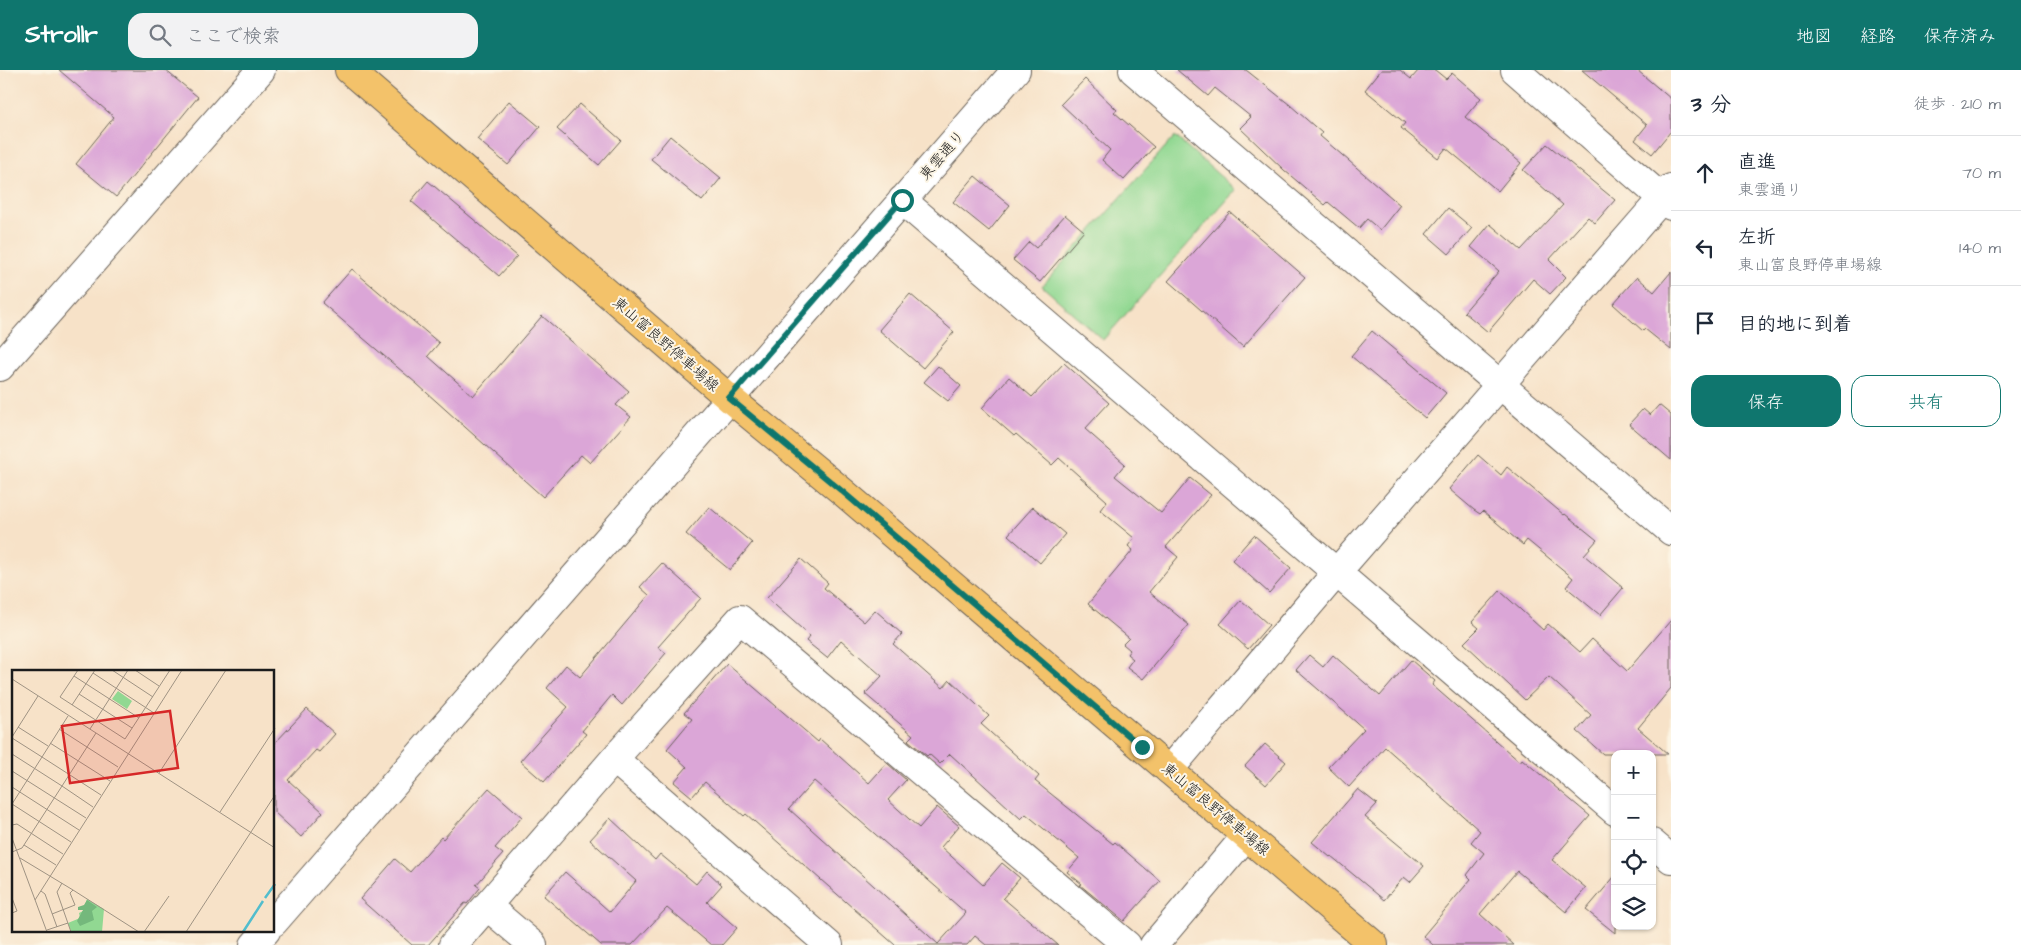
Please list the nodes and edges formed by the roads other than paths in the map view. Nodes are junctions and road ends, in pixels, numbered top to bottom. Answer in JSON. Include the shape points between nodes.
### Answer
{"nodes":[{"id":1,"x":261,"y":70,"type":"edge"},
{"id":2,"x":350,"y":70,"type":"edge"},
{"id":3,"x":1016,"y":70,"type":"edge"},
{"id":4,"x":1134,"y":70,"type":"edge"},
{"id":5,"x":1515,"y":70,"type":"edge"},
{"id":6,"x":1668,"y":198,"type":"edge"},
{"id":7,"x":902,"y":200,"type":"junction"},
{"id":8,"x":0,"y":367,"type":"edge"},
{"id":9,"x":1501,"y":385,"type":"junction"},
{"id":10,"x":729,"y":398,"type":"junction"},
{"id":11,"x":1671,"y":531,"type":"edge"},
{"id":12,"x":1337,"y":572,"type":"junction"},
{"id":13,"x":614,"y":759,"type":"junction"},
{"id":14,"x":1169,"y":770,"type":"junction"},
{"id":15,"x":1611,"y":808,"type":"edge"},
{"id":16,"x":1246,"y":836,"type":"junction"},
{"id":17,"x":1656,"y":846,"type":"edge"},
{"id":18,"x":1671,"y":859,"type":"edge"},
{"id":19,"x":487,"y":906,"type":"junction"},
{"id":20,"x":275,"y":921,"type":"edge"},
{"id":21,"x":265,"y":932,"type":"edge"},
{"id":22,"x":254,"y":945,"type":"edge"},
{"id":23,"x":453,"y":945,"type":"edge"},
{"id":24,"x":532,"y":945,"type":"edge"},
{"id":25,"x":830,"y":945,"type":"edge"},
{"id":26,"x":1128,"y":945,"type":"edge"},
{"id":27,"x":1154,"y":945,"type":"edge"},
{"id":28,"x":1374,"y":945,"type":"edge"}],
"edges":[{"from":1,"to":8,"type":"street"},
{"from":2,"to":10,"type":"main road","name":"東山富良野停車場線"},
{"from":3,"to":7,"type":"street","name":"東雲通り"},
{"from":4,"to":9,"type":"street"},
{"from":5,"to":6,"type":"street"},
{"from":6,"to":9,"type":"street"},
{"from":7,"to":10,"type":"street","name":"東雲通り"},
{"from":7,"to":12,"type":"street"},
{"from":9,"to":11,"type":"street"},
{"from":9,"to":12,"type":"street"},
{"from":10,"to":14,"type":"main road","name":"東山富良野停車場線"},
{"from":10,"to":20,"type":"street","name":"東雲通り"},
{"from":12,"to":14,"type":"street"},
{"from":12,"to":15,"type":"street"},
{"from":13,"to":19,"type":"street"},
{"from":13,"to":25,"type":"street"},
{"from":13,"to":26,"type":"street","via":[[740,619]]},
{"from":14,"to":16,"type":"main road","name":"東山富良野停車場線"},
{"from":16,"to":27,"type":"street"},
{"from":16,"to":28,"type":"main road","name":"東山富良野停車場線"},
{"from":17,"to":18,"type":"street"},
{"from":19,"to":23,"type":"street"},
{"from":19,"to":24,"type":"street"},
{"from":21,"to":22,"type":"street"}]}
